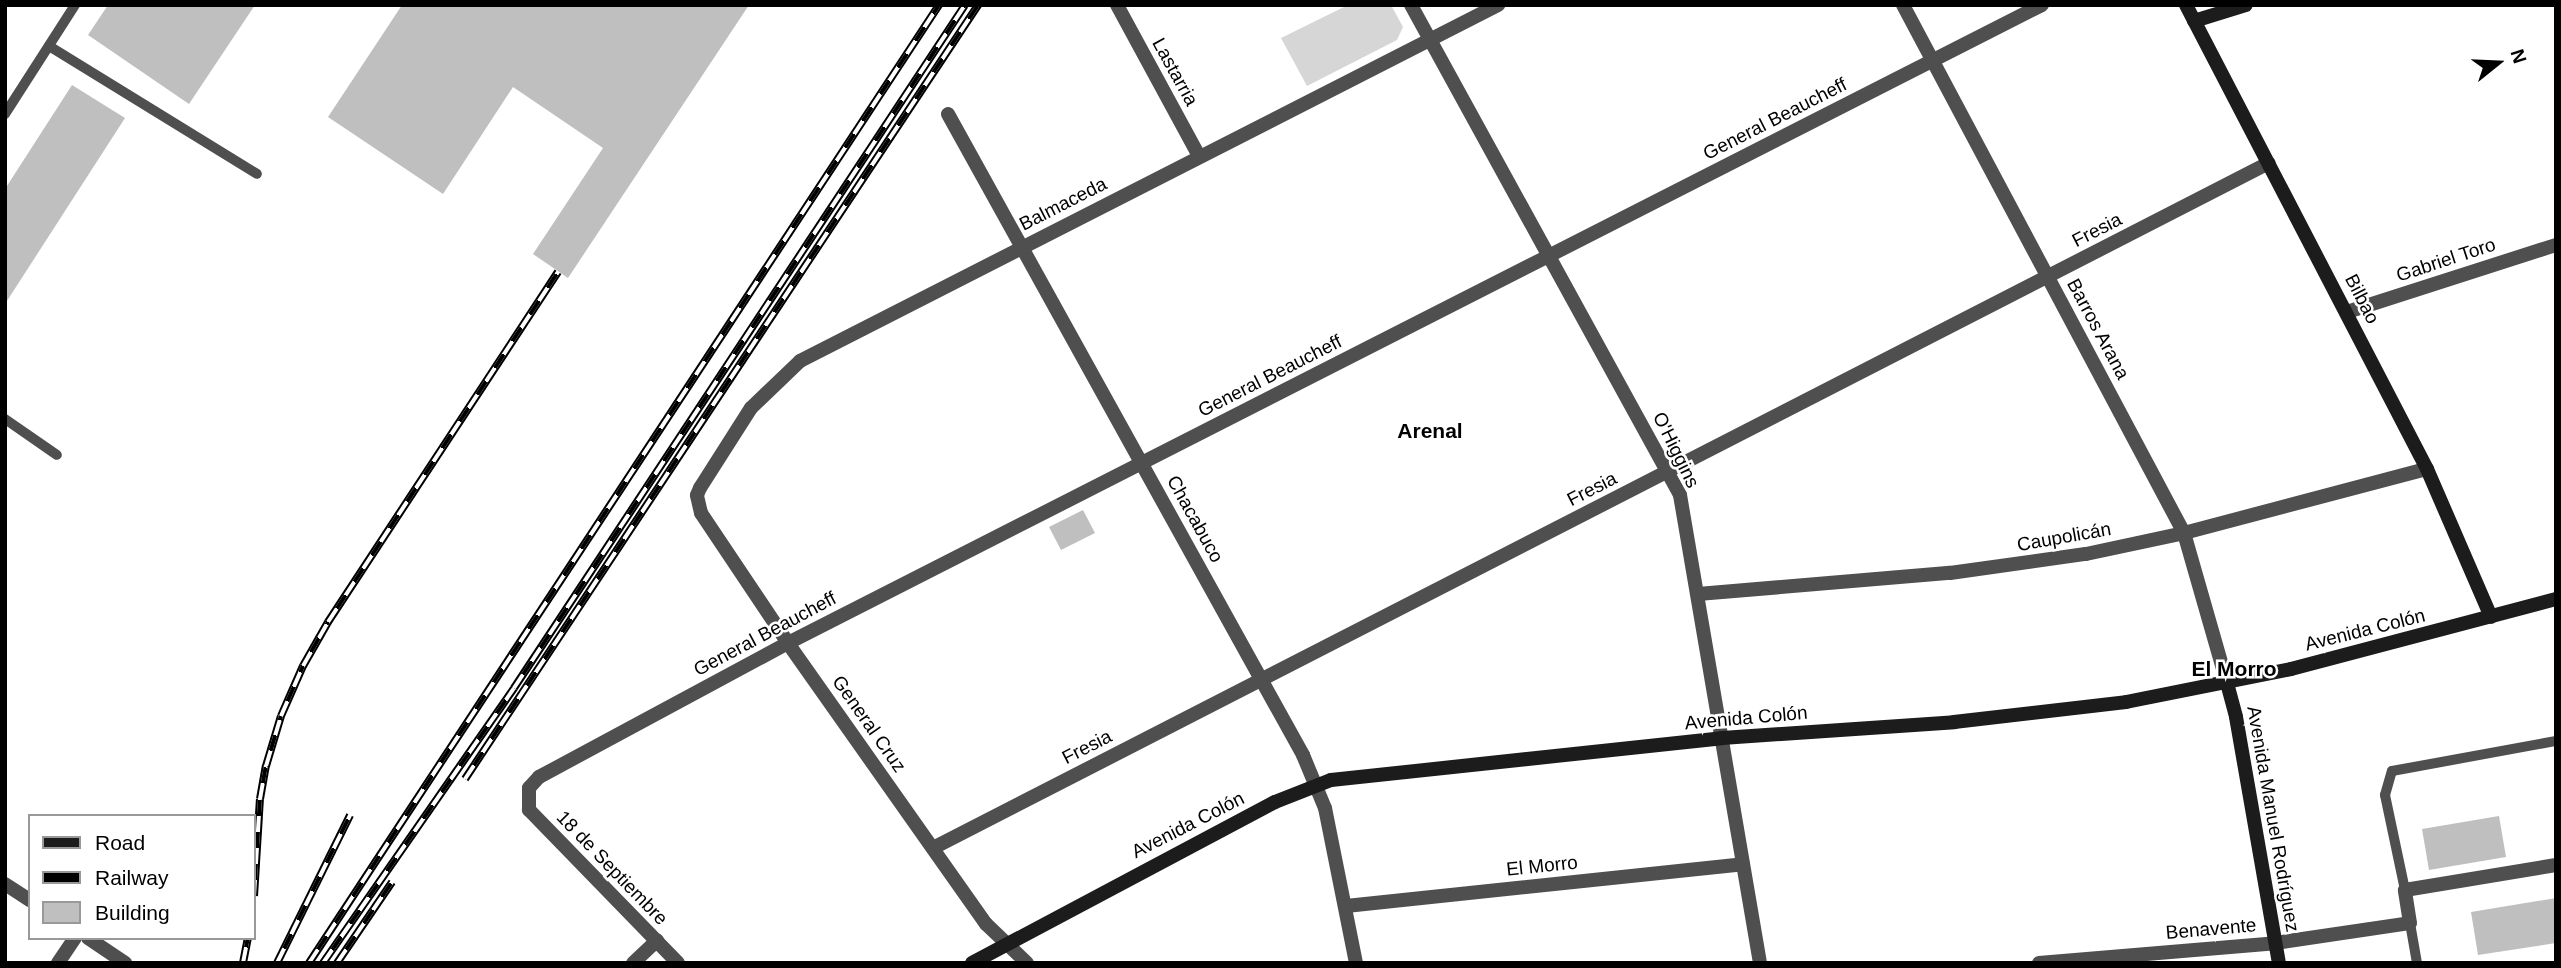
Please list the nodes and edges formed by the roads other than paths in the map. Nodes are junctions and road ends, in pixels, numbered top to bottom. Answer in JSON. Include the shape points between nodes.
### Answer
{"nodes":[{"id":1,"x":75,"y":5,"type":"edge"},
{"id":2,"x":1117,"y":5,"type":"edge"},
{"id":3,"x":1411,"y":5,"type":"edge"},
{"id":4,"x":1498,"y":5,"type":"edge"},
{"id":5,"x":1903,"y":5,"type":"edge"},
{"id":6,"x":2042,"y":5,"type":"edge"},
{"id":7,"x":2186,"y":5,"type":"edge"},
{"id":8,"x":2246,"y":5,"type":"edge"},
{"id":9,"x":2194,"y":21,"type":"junction"},
{"id":10,"x":1430,"y":39,"type":"junction"},
{"id":11,"x":49,"y":46,"type":"junction"},
{"id":12,"x":1931,"y":60,"type":"junction"},
{"id":13,"x":5,"y":114,"type":"edge"},
{"id":14,"x":948,"y":114,"type":"dead end"},
{"id":15,"x":1199,"y":156,"type":"junction"},
{"id":16,"x":2269,"y":163,"type":"junction"},
{"id":17,"x":257,"y":174,"type":"dead end"},
{"id":18,"x":2556,"y":245,"type":"edge"},
{"id":19,"x":1021,"y":246,"type":"junction"},
{"id":20,"x":1550,"y":255,"type":"junction"},
{"id":21,"x":2048,"y":276,"type":"junction"},
{"id":22,"x":2347,"y":312,"type":"junction"},
{"id":23,"x":5,"y":419,"type":"edge"},
{"id":24,"x":57,"y":455,"type":"dead end"},
{"id":25,"x":1142,"y":463,"type":"junction"},
{"id":26,"x":2427,"y":469,"type":"junction"},
{"id":27,"x":1669,"y":471,"type":"junction"},
{"id":28,"x":697,"y":495,"type":"joint"},
{"id":29,"x":2184,"y":533,"type":"junction"},
{"id":30,"x":1698,"y":594,"type":"junction"},
{"id":31,"x":2556,"y":599,"type":"edge"},
{"id":32,"x":2491,"y":617,"type":"junction"},
{"id":33,"x":789,"y":643,"type":"junction"},
{"id":34,"x":1261,"y":680,"type":"junction"},
{"id":35,"x":2227,"y":683,"type":"junction"},
{"id":36,"x":1722,"y":738,"type":"junction"},
{"id":37,"x":2556,"y":741,"type":"edge"},
{"id":38,"x":1316,"y":783,"type":"junction"},
{"id":39,"x":526,"y":795,"type":"joint"},
{"id":40,"x":933,"y":848,"type":"junction"},
{"id":41,"x":1743,"y":864,"type":"junction"},
{"id":42,"x":2556,"y":865,"type":"edge"},
{"id":43,"x":5,"y":884,"type":"edge"},
{"id":44,"x":2405,"y":890,"type":"junction"},
{"id":45,"x":28,"y":899,"type":"edge"},
{"id":46,"x":1346,"y":906,"type":"junction"},
{"id":47,"x":2410,"y":923,"type":"junction"},
{"id":48,"x":74,"y":940,"type":"edge"},
{"id":49,"x":91,"y":940,"type":"edge"},
{"id":50,"x":657,"y":941,"type":"junction"},
{"id":51,"x":1006,"y":943,"type":"junction"},
{"id":52,"x":2276,"y":943,"type":"junction"},
{"id":53,"x":58,"y":963,"type":"edge"},
{"id":54,"x":125,"y":963,"type":"edge"},
{"id":55,"x":634,"y":963,"type":"edge"},
{"id":56,"x":678,"y":963,"type":"edge"},
{"id":57,"x":972,"y":963,"type":"edge"},
{"id":58,"x":1027,"y":963,"type":"edge"},
{"id":59,"x":1356,"y":963,"type":"edge"},
{"id":60,"x":1760,"y":963,"type":"edge"},
{"id":61,"x":2039,"y":963,"type":"edge"},
{"id":62,"x":2279,"y":963,"type":"edge"},
{"id":63,"x":2417,"y":963,"type":"edge"}],
"edges":[{"from":1,"to":11,"type":"lane"},
{"from":2,"to":15,"type":"street","name":"Lastarria"},
{"from":3,"to":10,"type":"street","name":"O'Higgins"},
{"from":4,"to":10,"type":"street","name":"Balmaceda"},
{"from":5,"to":12,"type":"street","name":"Barros Arana"},
{"from":6,"to":12,"type":"street","name":"General Beaucheff"},
{"from":7,"to":9,"type":"main road","name":"Bilbao"},
{"from":8,"to":9,"type":"main road"},
{"from":9,"to":16,"type":"main road","name":"Bilbao"},
{"from":10,"to":15,"type":"street","name":"Balmaceda"},
{"from":10,"to":20,"type":"street","name":"O'Higgins"},
{"from":11,"to":13,"type":"lane"},
{"from":11,"to":17,"type":"lane"},
{"from":12,"to":20,"type":"street","name":"General Beaucheff"},
{"from":12,"to":21,"type":"street","name":"Barros Arana"},
{"from":14,"to":19,"type":"street","name":"Chacabuco"},
{"from":15,"to":19,"type":"street","name":"Balmaceda"},
{"from":16,"to":21,"type":"street","name":"Fresia"},
{"from":16,"to":22,"type":"main road","name":"Bilbao"},
{"from":18,"to":22,"type":"street","name":"Gabriel Toro"},
{"from":19,"to":25,"type":"street","name":"Chacabuco"},
{"from":19,"to":28,"type":"street","name":"Balmaceda","via":[[800,361],[751,408]]},
{"from":20,"to":25,"type":"street","name":"General Beaucheff"},
{"from":20,"to":27,"type":"street","name":"O'Higgins"},
{"from":21,"to":27,"type":"street","name":"Fresia"},
{"from":21,"to":29,"type":"street","name":"Barros Arana"},
{"from":22,"to":26,"type":"main road","name":"Bilbao"},
{"from":23,"to":24,"type":"lane"},
{"from":25,"to":33,"type":"street","name":"General Beaucheff"},
{"from":25,"to":34,"type":"street","name":"Chacabuco"},
{"from":26,"to":29,"type":"street","name":"Caupolicán"},
{"from":26,"to":32,"type":"main road","name":"Bilbao"},
{"from":27,"to":30,"type":"street","name":"O'Higgins","via":[[1680,495]]},
{"from":27,"to":34,"type":"street","name":"Fresia"},
{"from":28,"to":33,"type":"street","name":"General Cruz","via":[[702,513]]},
{"from":29,"to":30,"type":"street","name":"Caupolicán","via":[[1993,568]]},
{"from":29,"to":35,"type":"street","name":"Barros Arana"},
{"from":30,"to":36,"type":"street","name":"O'Higgins"},
{"from":31,"to":32,"type":"main road","name":"Avenida Colón"},
{"from":32,"to":35,"type":"main road","name":"Avenida Colón"},
{"from":33,"to":39,"type":"street","name":"General Beaucheff","via":[[539,777]]},
{"from":33,"to":40,"type":"street","name":"General Cruz"},
{"from":34,"to":38,"type":"street","name":"Chacabuco"},
{"from":34,"to":40,"type":"street","name":"Fresia"},
{"from":35,"to":36,"type":"main road","name":"Avenida Colón","via":[[2041,713]]},
{"from":35,"to":52,"type":"main road","name":"Avenida Manuel Rodríguez"},
{"from":36,"to":38,"type":"main road","name":"Avenida Colón"},
{"from":36,"to":41,"type":"street","name":"O'Higgins"},
{"from":37,"to":44,"type":"lane","via":[[2392,771],[2385,795]]},
{"from":38,"to":46,"type":"street","name":"Chacabuco"},
{"from":38,"to":51,"type":"main road","name":"Avenida Colón"},
{"from":39,"to":50,"type":"street","name":"18 de Septiembre","via":[[534,816]]},
{"from":40,"to":51,"type":"street","name":"General Cruz","via":[[986,924]]},
{"from":41,"to":46,"type":"street","name":"El Morro"},
{"from":41,"to":60,"type":"street","name":"O'Higgins"},
{"from":42,"to":44,"type":"street"},
{"from":43,"to":45,"type":"street"},
{"from":44,"to":47,"type":"street"},
{"from":46,"to":59,"type":"street","name":"Chacabuco"},
{"from":47,"to":52,"type":"street","name":"Benavente"},
{"from":47,"to":63,"type":"lane"},
{"from":48,"to":53,"type":"street"},
{"from":49,"to":54,"type":"street"},
{"from":50,"to":55,"type":"street"},
{"from":50,"to":56,"type":"street","name":"18 de Septiembre"},
{"from":51,"to":57,"type":"main road","name":"Avenida Colón"},
{"from":51,"to":58,"type":"street","name":"General Cruz"},
{"from":52,"to":61,"type":"street","name":"Benavente"},
{"from":52,"to":62,"type":"main road","name":"Avenida Manuel Rodríguez"}]}
